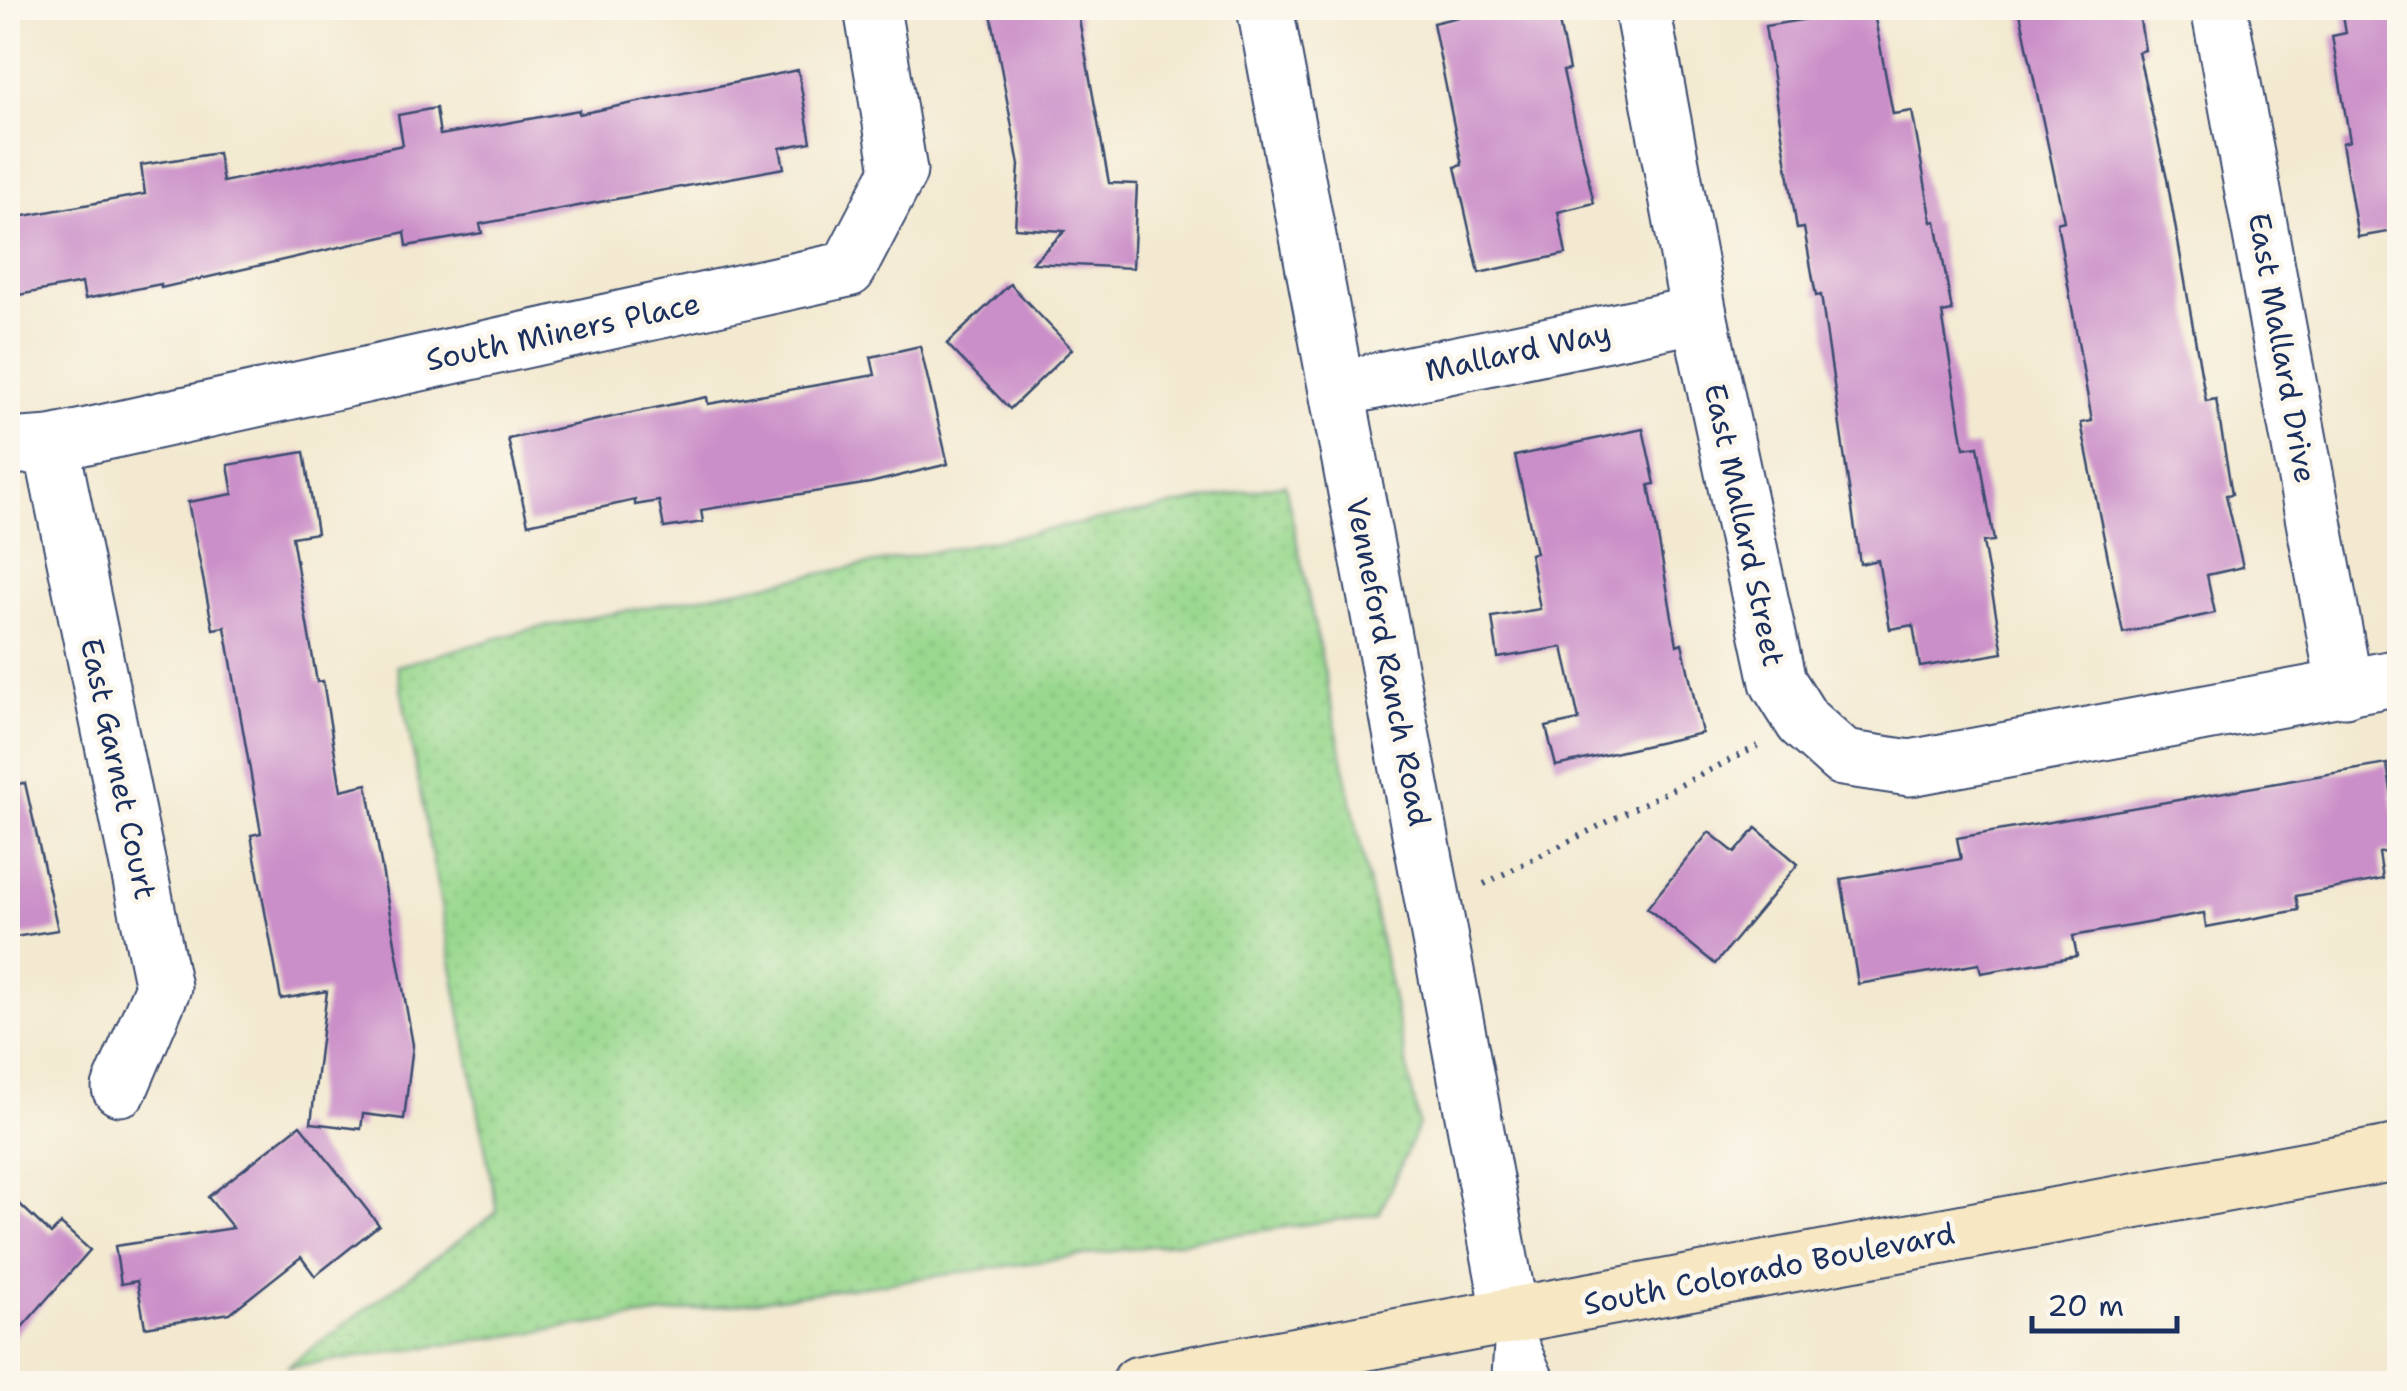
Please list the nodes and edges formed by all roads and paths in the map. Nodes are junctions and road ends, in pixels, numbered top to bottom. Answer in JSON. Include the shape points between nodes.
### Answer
{"nodes":[{"id":1,"x":872,"y":8,"type":"edge"},
{"id":2,"x":1266,"y":8,"type":"edge"},
{"id":3,"x":1642,"y":8,"type":"edge"},
{"id":4,"x":2220,"y":8,"type":"edge"},
{"id":5,"x":1700,"y":314,"type":"junction"},
{"id":6,"x":1337,"y":389,"type":"junction"},
{"id":7,"x":29,"y":446,"type":"edge"},
{"id":8,"x":2400,"y":677,"type":"edge"},
{"id":9,"x":2345,"y":689,"type":"junction"},
{"id":10,"x":1804,"y":722,"type":"junction"},
{"id":11,"x":1432,"y":897,"type":"junction"},
{"id":12,"x":120,"y":1088,"type":"dead end"},
{"id":13,"x":2400,"y":1152,"type":"edge"},
{"id":14,"x":1511,"y":1317,"type":"junction"},
{"id":15,"x":1139,"y":1384,"type":"edge"},
{"id":16,"x":1506,"y":1384,"type":"edge"},
{"id":17,"x":1541,"y":1384,"type":"edge"}],
"edges":[{"from":1,"to":7,"type":"street","name":"South Miners Place","via":[[899,171],[848,269]]},
{"from":2,"to":6,"type":"street","name":"Venneford Ranch Road"},
{"from":3,"to":5,"type":"street","name":"East Mallard Street"},
{"from":4,"to":9,"type":"street","name":"East Mallard Drive"},
{"from":5,"to":6,"type":"street","name":"Mallard Way"},
{"from":5,"to":10,"type":"street","name":"East Mallard Street","via":[[1778,682]]},
{"from":6,"to":11,"type":"street","name":"Venneford Ranch Road"},
{"from":7,"to":12,"type":"street","name":"East Garnet Court","via":[[163,987]]},
{"from":8,"to":9,"type":"street","name":"East Mallard Street"},
{"from":9,"to":10,"type":"street","name":"East Mallard Street","via":[[1910,768],[1843,758]]},
{"from":10,"to":11,"type":"path","via":[[1483,884]]},
{"from":11,"to":14,"type":"street","name":"Venneford Ranch Road"},
{"from":13,"to":14,"type":"main road","name":"South Colorado Boulevard"},
{"from":14,"to":15,"type":"main road","name":"South Colorado Boulevard"},
{"from":14,"to":16,"type":"lane"},
{"from":14,"to":17,"type":"lane"}]}
